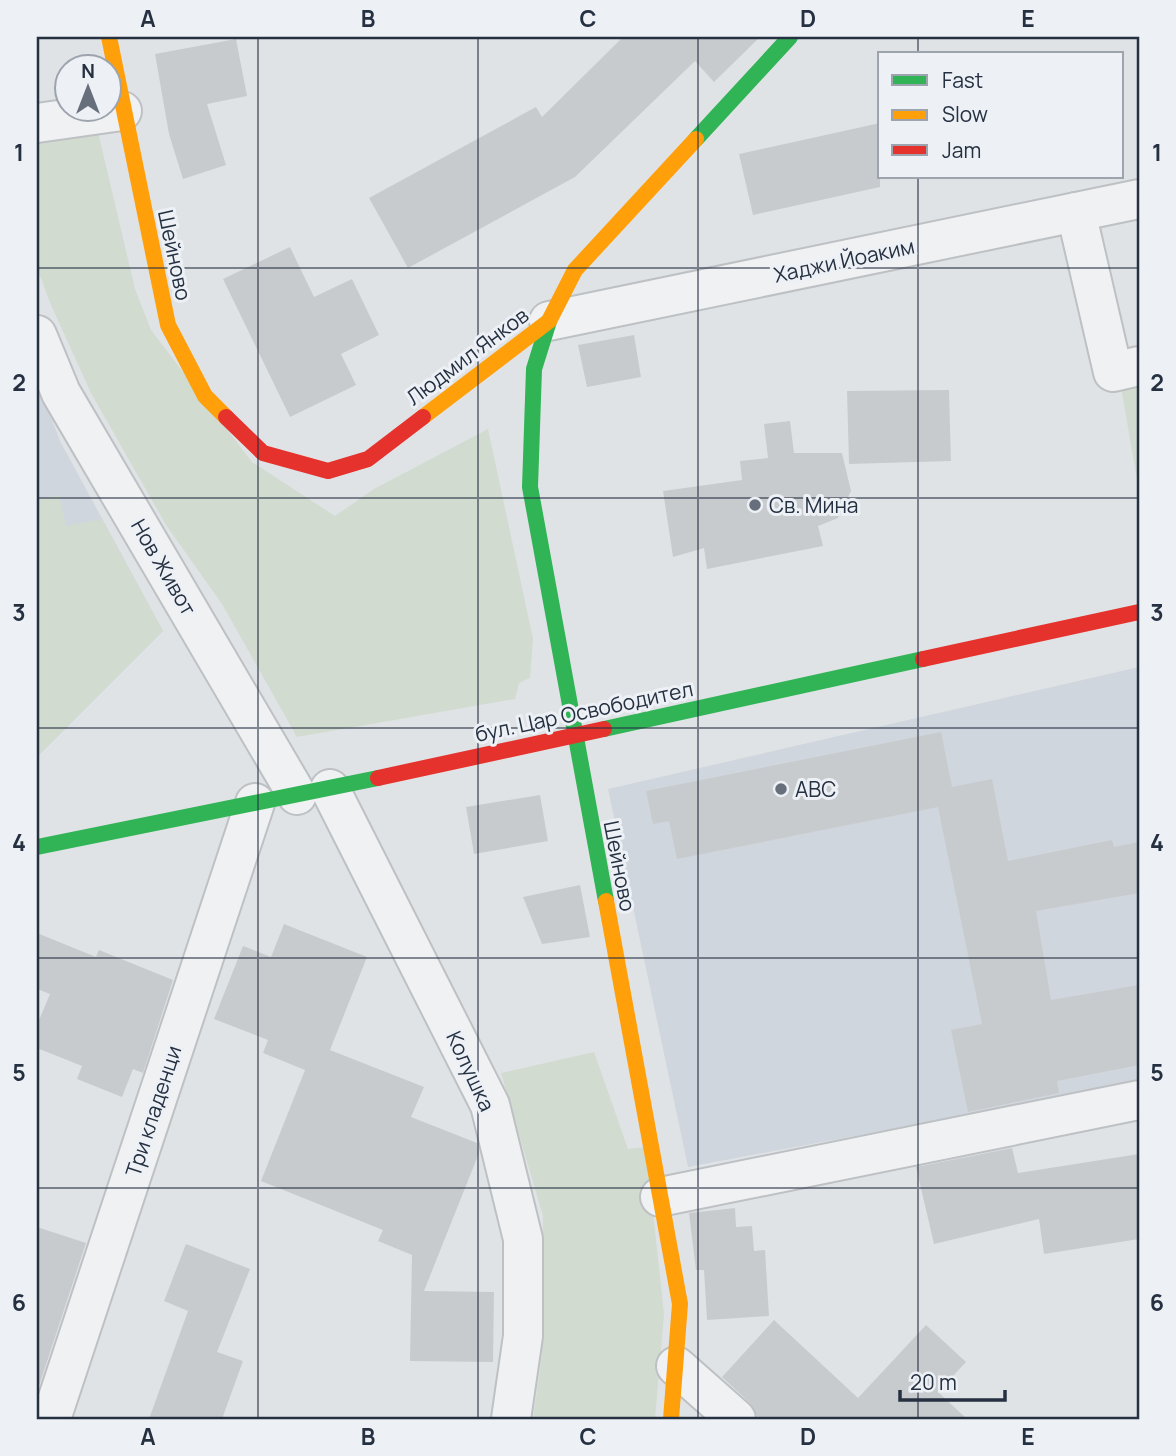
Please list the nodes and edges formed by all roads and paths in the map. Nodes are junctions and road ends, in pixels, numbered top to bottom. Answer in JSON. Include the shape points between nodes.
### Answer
{"nodes":[{"id":1,"x":790,"y":37,"type":"edge"},
{"id":2,"x":122,"y":111,"type":"edge"},
{"id":3,"x":1139,"y":199,"type":"edge"},
{"id":4,"x":1076,"y":212,"type":"junction"},
{"id":5,"x":549,"y":321,"type":"junction"},
{"id":6,"x":37,"y":335,"type":"edge"},
{"id":7,"x":1139,"y":366,"type":"edge"},
{"id":8,"x":263,"y":453,"type":"joint"},
{"id":9,"x":1139,"y":612,"type":"edge"},
{"id":10,"x":574,"y":734,"type":"junction"},
{"id":11,"x":313,"y":792,"type":"junction"},
{"id":12,"x":255,"y":803,"type":"junction"},
{"id":13,"x":37,"y":847,"type":"edge"},
{"id":14,"x":1139,"y":1100,"type":"edge"},
{"id":15,"x":660,"y":1197,"type":"junction"},
{"id":16,"x":676,"y":1366,"type":"junction"},
{"id":17,"x":51,"y":1419,"type":"edge"},
{"id":18,"x":511,"y":1419,"type":"edge"},
{"id":19,"x":671,"y":1419,"type":"edge"},
{"id":20,"x":736,"y":1419,"type":"edge"}],
"edges":[{"from":1,"to":5,"type":"street","name":"Людмил Янков","via":[[575,270]]},
{"from":2,"to":8,"type":"street","name":"Шейново","via":[[168,325],[205,396]]},
{"from":3,"to":4,"type":"street","name":"Хаджи Йоаким"},
{"from":4,"to":5,"type":"street","name":"Хаджи Йоаким"},
{"from":4,"to":7,"type":"street","via":[[1113,372]]},
{"from":5,"to":8,"type":"street","name":"Людмил Янков","via":[[368,459],[328,471]]},
{"from":5,"to":10,"type":"street","name":"Шейново","via":[[534,369],[530,487]]},
{"from":6,"to":11,"type":"street","name":"Нов Живот","via":[[61,393]]},
{"from":9,"to":10,"type":"street","name":"бул. Цар Освободител"},
{"from":10,"to":11,"type":"street","name":"бул. Цар Освободител"},
{"from":10,"to":15,"type":"street","name":"Шейново"},
{"from":11,"to":12,"type":"street","name":"бул. Цар Освободител"},
{"from":11,"to":18,"type":"street","name":"Колушка","via":[[490,1105],[523,1239],[523,1336]]},
{"from":12,"to":13,"type":"street","name":"бул. Цар Освободител"},
{"from":12,"to":17,"type":"street","name":"Три кладенци"},
{"from":14,"to":15,"type":"street"},
{"from":15,"to":16,"type":"street","name":"Шейново","via":[[680,1304]]},
{"from":16,"to":19,"type":"street","name":"Шейново"},
{"from":16,"to":20,"type":"street"}]}
